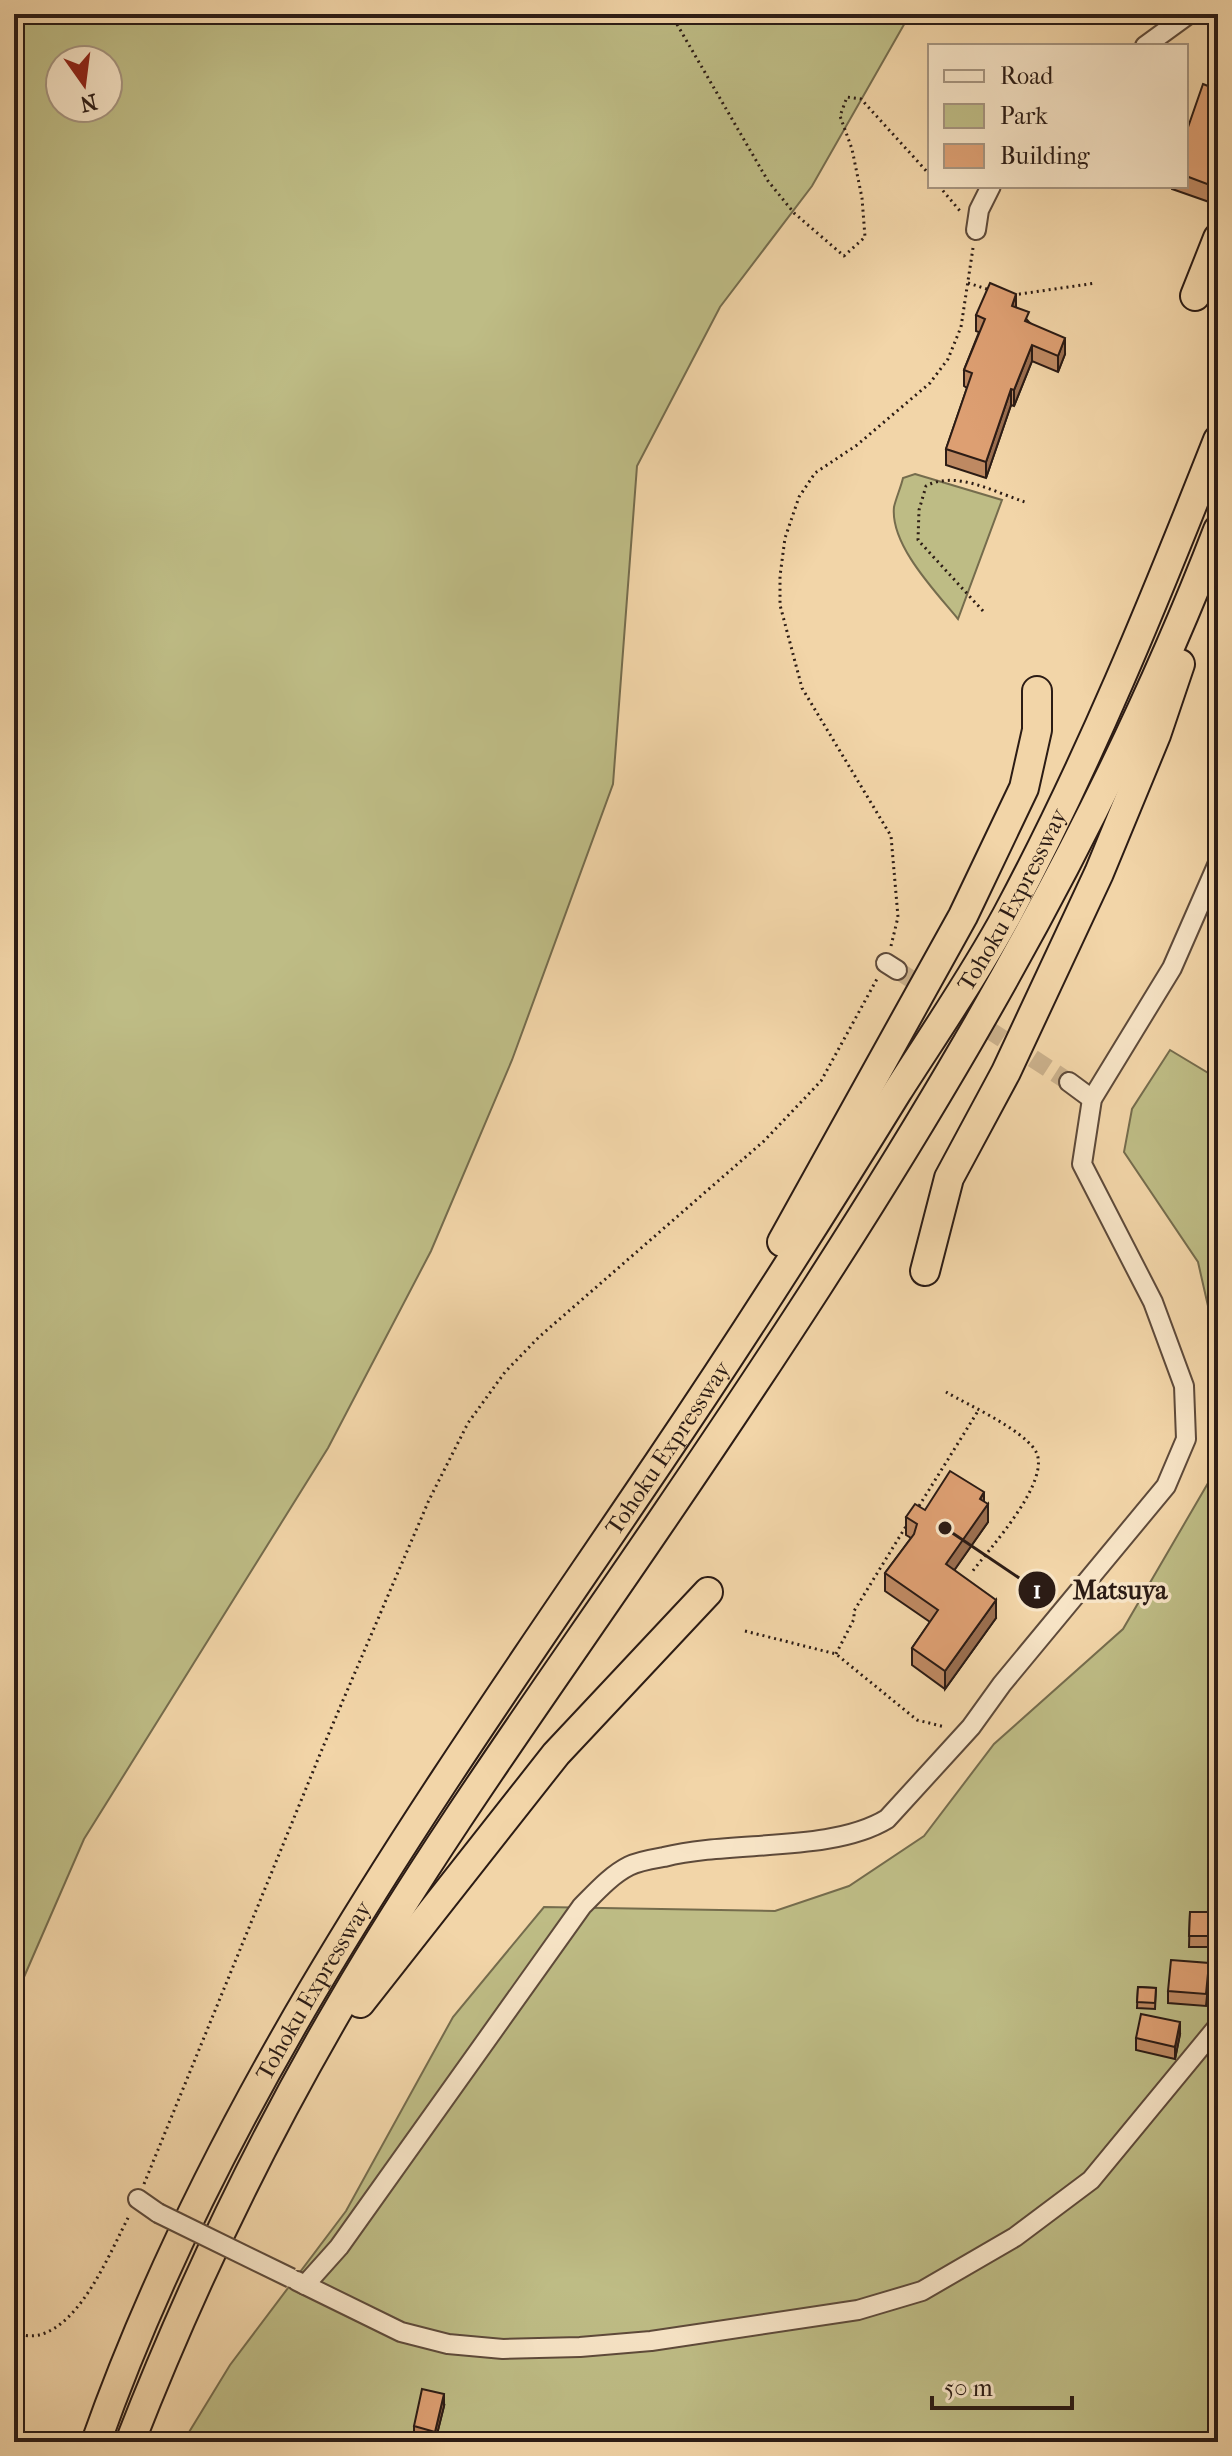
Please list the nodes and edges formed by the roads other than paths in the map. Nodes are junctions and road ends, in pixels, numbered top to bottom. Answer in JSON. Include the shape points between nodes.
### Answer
{"nodes":[{"id":1,"x":1189,"y":14,"type":"edge"},
{"id":2,"x":1148,"y":44,"type":"edge"},
{"id":3,"x":990,"y":188,"type":"edge"},
{"id":4,"x":976,"y":230,"type":"road end"},
{"id":5,"x":1218,"y":238,"type":"edge"},
{"id":6,"x":1195,"y":296,"type":"dead end"},
{"id":7,"x":1218,"y":440,"type":"edge"},
{"id":8,"x":1218,"y":530,"type":"edge"},
{"id":9,"x":1218,"y":550,"type":"edge"},
{"id":10,"x":1037,"y":691,"type":"dead end"},
{"id":11,"x":1218,"y":863,"type":"edge"},
{"id":12,"x":1069,"y":1082,"type":"tunnel mouth"},
{"id":13,"x":1092,"y":1099,"type":"junction"},
{"id":14,"x":925,"y":1271,"type":"dead end"},
{"id":15,"x":661,"y":1459,"type":"junction"},
{"id":16,"x":708,"y":1592,"type":"dead end"},
{"id":17,"x":1218,"y":2026,"type":"edge"},
{"id":18,"x":284,"y":2105,"type":"junction"},
{"id":19,"x":138,"y":2199,"type":"road end"},
{"id":20,"x":298,"y":2282,"type":"junction"},
{"id":21,"x":96,"y":2442,"type":"edge"},
{"id":22,"x":130,"y":2442,"type":"edge"}],
"edges":[{"from":1,"to":2,"type":"street"},
{"from":3,"to":4,"type":"street"},
{"from":5,"to":6,"type":"highway"},
{"from":7,"to":15,"type":"highway","name":"Tohoku Expressway","via":[[1118,689],[1004,922]]},
{"from":8,"to":18,"type":"highway","name":"Tohoku Expressway","via":[[1089,821],[969,1040],[759,1375],[413,1887]]},
{"from":9,"to":14,"type":"highway","via":[[1156,735],[1099,873],[1006,1072],[949,1178]]},
{"from":10,"to":15,"type":"highway","via":[[1037,730],[1024,788],[963,916]]},
{"from":11,"to":13,"type":"street","via":[[1172,968]]},
{"from":12,"to":13,"type":"street"},
{"from":13,"to":20,"type":"street","via":[[1082,1164],[1153,1302],[1184,1386],[1186,1439],[1166,1486],[969,1729],[887,1819],[872,1829],[822,1839],[699,1848],[630,1865],[604,1884],[582,1906],[339,2247]]},
{"from":15,"to":21,"type":"highway","name":"Tohoku Expressway","via":[[458,1758],[307,1997],[194,2205]]},
{"from":16,"to":18,"type":"highway","via":[[556,1754]]},
{"from":17,"to":20,"type":"street","via":[[1091,2180],[1015,2237],[922,2291],[858,2310],[651,2341],[503,2349],[448,2344],[401,2332]]},
{"from":18,"to":22,"type":"highway","name":"Tohoku Expressway","via":[[215,2246]]},
{"from":19,"to":20,"type":"street","bridge":true}]}
